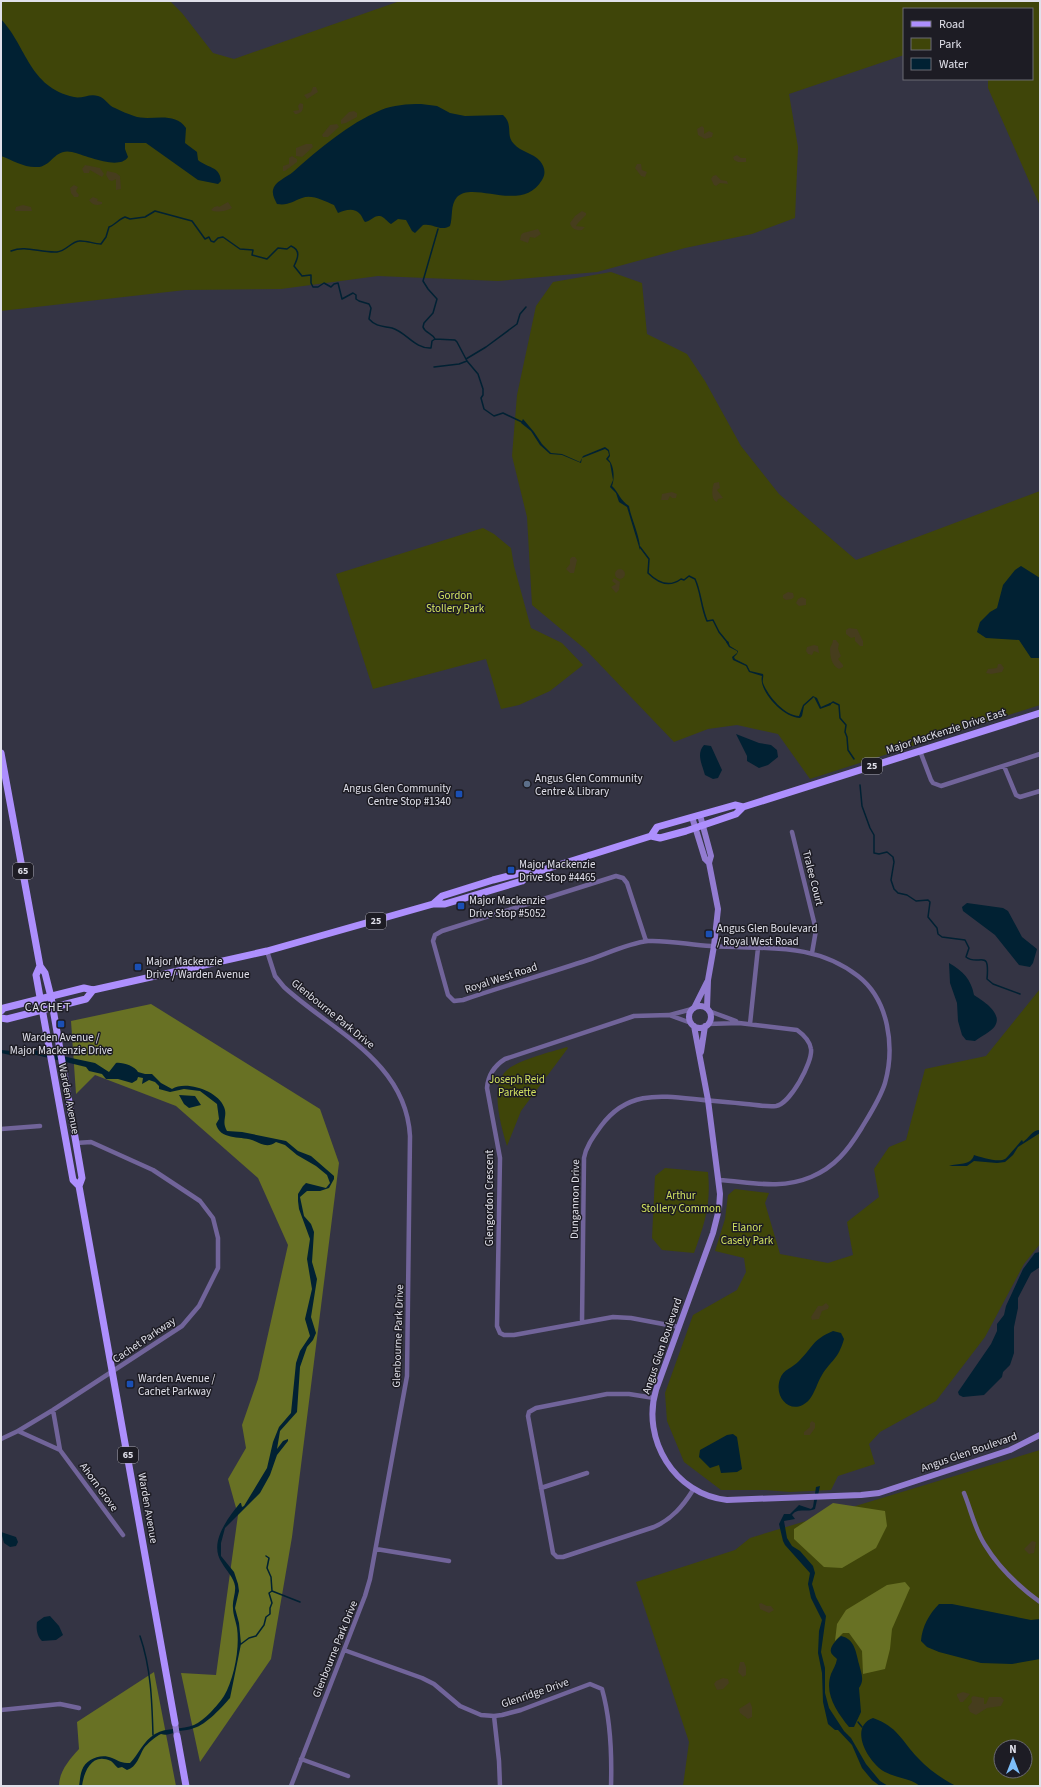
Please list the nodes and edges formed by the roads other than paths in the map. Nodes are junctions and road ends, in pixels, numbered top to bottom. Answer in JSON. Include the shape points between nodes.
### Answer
{"nodes":[{"id":1,"x":1040,"y":713,"type":"edge"},
{"id":2,"x":920,"y":751,"type":"junction"},
{"id":3,"x":1,"y":753,"type":"edge"},
{"id":4,"x":1040,"y":754,"type":"edge"},
{"id":5,"x":1004,"y":766,"type":"junction"},
{"id":6,"x":3,"y":776,"type":"edge"},
{"id":7,"x":1040,"y":792,"type":"edge"},
{"id":8,"x":744,"y":807,"type":"junction"},
{"id":9,"x":700,"y":815,"type":"junction"},
{"id":10,"x":692,"y":817,"type":"junction"},
{"id":11,"x":699,"y":826,"type":"junction"},
{"id":12,"x":792,"y":832,"type":"dead end"},
{"id":13,"x":650,"y":836,"type":"junction"},
{"id":14,"x":646,"y":941,"type":"junction"},
{"id":15,"x":714,"y":946,"type":"junction"},
{"id":16,"x":758,"y":948,"type":"junction"},
{"id":17,"x":267,"y":951,"type":"junction"},
{"id":18,"x":812,"y":953,"type":"junction"},
{"id":19,"x":40,"y":966,"type":"junction"},
{"id":20,"x":708,"y":980,"type":"junction"},
{"id":21,"x":93,"y":990,"type":"junction"},
{"id":22,"x":50,"y":997,"type":"junction"},
{"id":23,"x":40,"y":999,"type":"junction"},
{"id":24,"x":52,"y":1007,"type":"junction"},
{"id":25,"x":693,"y":1008,"type":"junction"},
{"id":26,"x":42,"y":1010,"type":"junction"},
{"id":27,"x":708,"y":1010,"type":"junction"},
{"id":28,"x":1,"y":1011,"type":"edge"},
{"id":29,"x":669,"y":1015,"type":"junction"},
{"id":30,"x":1,"y":1018,"type":"edge"},
{"id":31,"x":739,"y":1023,"type":"junction"},
{"id":32,"x":693,"y":1024,"type":"junction"},
{"id":33,"x":750,"y":1024,"type":"junction"},
{"id":34,"x":706,"y":1025,"type":"junction"},
{"id":35,"x":700,"y":1058,"type":"junction"},
{"id":36,"x":708,"y":1100,"type":"junction"},
{"id":37,"x":40,"y":1126,"type":"dead end"},
{"id":38,"x":1,"y":1129,"type":"edge"},
{"id":39,"x":76,"y":1143,"type":"junction"},
{"id":40,"x":720,"y":1180,"type":"junction"},
{"id":41,"x":79,"y":1186,"type":"junction"},
{"id":42,"x":582,"y":1322,"type":"junction"},
{"id":43,"x":679,"y":1327,"type":"junction"},
{"id":44,"x":114,"y":1371,"type":"junction"},
{"id":45,"x":654,"y":1398,"type":"junction"},
{"id":46,"x":53,"y":1410,"type":"junction"},
{"id":47,"x":18,"y":1431,"type":"junction"},
{"id":48,"x":1040,"y":1435,"type":"edge"},
{"id":49,"x":1,"y":1439,"type":"edge"},
{"id":50,"x":60,"y":1450,"type":"junction"},
{"id":51,"x":587,"y":1473,"type":"dead end"},
{"id":52,"x":541,"y":1488,"type":"junction"},
{"id":53,"x":693,"y":1490,"type":"junction"},
{"id":54,"x":964,"y":1493,"type":"dead end"},
{"id":55,"x":123,"y":1535,"type":"dead end"},
{"id":56,"x":376,"y":1550,"type":"junction"},
{"id":57,"x":448,"y":1561,"type":"dead end"},
{"id":58,"x":1040,"y":1602,"type":"edge"},
{"id":59,"x":344,"y":1650,"type":"junction"},
{"id":60,"x":79,"y":1708,"type":"dead end"},
{"id":61,"x":1,"y":1710,"type":"edge"},
{"id":62,"x":494,"y":1716,"type":"junction"},
{"id":63,"x":175,"y":1723,"type":"joint"},
{"id":64,"x":177,"y":1736,"type":"joint"},
{"id":65,"x":301,"y":1759,"type":"junction"},
{"id":66,"x":348,"y":1776,"type":"dead end"},
{"id":67,"x":186,"y":1786,"type":"edge"},
{"id":68,"x":291,"y":1786,"type":"edge"},
{"id":69,"x":500,"y":1786,"type":"edge"},
{"id":70,"x":611,"y":1786,"type":"edge"}],
"edges":[{"from":1,"to":2,"type":"main road","name":"Major MacKenzie Drive East","number":"25"},
{"from":2,"to":5,"type":"street","via":[[931,780],[941,786]]},
{"from":2,"to":8,"type":"main road","name":"Major MacKenzie Drive East","number":"25"},
{"from":3,"to":6,"type":"main road","name":"Warden Avenue","number":"65"},
{"from":4,"to":5,"type":"street"},
{"from":5,"to":7,"type":"street","via":[[1017,796]]},
{"from":6,"to":19,"type":"main road","name":"Warden Avenue","number":"65"},
{"from":8,"to":9,"type":"main road","name":"Major MacKenzie Drive East","number":"25","via":[[735,805]]},
{"from":8,"to":11,"type":"main road","name":"Major MacKenzie Drive East","number":"25","via":[[736,814]]},
{"from":9,"to":10,"type":"main road","name":"Major MacKenzie Drive East","number":"25"},
{"from":9,"to":11,"type":"street"},
{"from":10,"to":11,"type":"street"},
{"from":10,"to":13,"type":"main road","name":"Major MacKenzie Drive East","number":"25","via":[[657,827]]},
{"from":11,"to":13,"type":"main road","name":"Major MacKenzie Drive East","number":"25","via":[[660,838]]},
{"from":11,"to":15,"type":"street","via":[[718,909]]},
{"from":12,"to":18,"type":"street","name":"Tralee Court","via":[[816,929]]},
{"from":13,"to":17,"type":"main road","name":"Major MacKenzie Drive East","number":"25","via":[[530,874],[520,873],[493,880],[442,896],[433,904]]},
{"from":14,"to":14,"type":"street","name":"Royal West Road","via":[[458,1001],[450,999],[448,995],[433,941],[435,935],[442,931],[616,876],[623,878],[627,883]]},
{"from":14,"to":15,"type":"street","name":"Royal West Road"},
{"from":15,"to":16,"type":"street","name":"Royal West Road"},
{"from":15,"to":20,"type":"street"},
{"from":16,"to":18,"type":"street","name":"Royal West Road","via":[[794,949]]},
{"from":16,"to":33,"type":"street"},
{"from":17,"to":21,"type":"main road","name":"Major MacKenzie Drive East","number":"25"},
{"from":17,"to":56,"type":"street","name":"Glenbourne Park Drive","via":[[276,976],[284,987],[379,1064],[398,1091],[408,1122],[410,1179],[407,1376]]},
{"from":18,"to":40,"type":"street","name":"Royal West Road","via":[[856,975],[870,988],[879,1002],[884,1013],[889,1046],[888,1070],[882,1090],[875,1107],[846,1153],[817,1174],[798,1182],[775,1186]]},
{"from":19,"to":22,"type":"main road","name":"Warden Avenue","number":"65","via":[[45,973]]},
{"from":19,"to":23,"type":"main road","name":"Warden Avenue","number":"65","via":[[36,975]]},
{"from":20,"to":25,"type":"street"},
{"from":20,"to":27,"type":"street"},
{"from":21,"to":22,"type":"main road","name":"Major MacKenzie Drive East","number":"25","via":[[84,988]]},
{"from":21,"to":24,"type":"main road","name":"Major MacKenzie Drive East","number":"25","via":[[86,999]]},
{"from":22,"to":23,"type":"main road","name":"Major MacKenzie Drive East","number":"25"},
{"from":22,"to":24,"type":"main road","name":"Warden Avenue","number":"65"},
{"from":23,"to":26,"type":"main road","name":"Warden Avenue","number":"65"},
{"from":23,"to":28,"type":"main road","name":"Major MacKenzie Drive East","number":"25"},
{"from":24,"to":26,"type":"main road","name":"Major MacKenzie Drive East","number":"25"},
{"from":24,"to":39,"type":"main road","name":"Warden Avenue","number":"65"},
{"from":25,"to":27,"type":"street","via":[[701,1006]]},
{"from":25,"to":29,"type":"street","name":"Glengordon Crescent"},
{"from":25,"to":32,"type":"street","via":[[689,1014]]},
{"from":26,"to":30,"type":"main road","name":"Major MacKenzie Drive East","number":"25","via":[[7,1019]]},
{"from":26,"to":41,"type":"main road","name":"Warden Avenue","number":"65","via":[[73,1180]]},
{"from":27,"to":31,"type":"street"},
{"from":27,"to":34,"type":"street","via":[[711,1017]]},
{"from":29,"to":32,"type":"street","name":"Glengordon Crescent"},
{"from":29,"to":42,"type":"street","name":"Glengordon Crescent","via":[[627,1018],[505,1059],[496,1066],[487,1082],[487,1095],[500,1158],[499,1331],[504,1335],[514,1335]]},
{"from":31,"to":33,"type":"street"},
{"from":31,"to":34,"type":"street"},
{"from":32,"to":34,"type":"street","via":[[698,1027]]},
{"from":32,"to":35,"type":"street","name":"Angus Glen Boulevard"},
{"from":33,"to":36,"type":"street","via":[[792,1028],[802,1033],[812,1049],[808,1066],[789,1098],[779,1105]]},
{"from":34,"to":35,"type":"street","name":"Angus Glen Boulevard"},
{"from":35,"to":36,"type":"street","name":"Angus Glen Boulevard"},
{"from":36,"to":40,"type":"street","name":"Angus Glen Boulevard"},
{"from":36,"to":42,"type":"street","name":"Dungannon Drive","via":[[661,1096],[626,1104],[609,1116],[589,1143],[584,1163]]},
{"from":37,"to":38,"type":"street"},
{"from":39,"to":41,"type":"main road","name":"Warden Avenue","number":"65","via":[[82,1178]]},
{"from":39,"to":44,"type":"street","name":"Cachet Parkway","via":[[91,1142],[153,1170],[200,1201],[212,1218],[218,1238],[218,1268],[199,1306],[182,1326]]},
{"from":40,"to":43,"type":"street","name":"Angus Glen Boulevard","via":[[718,1216]]},
{"from":41,"to":44,"type":"main road","name":"Warden Avenue","number":"65"},
{"from":42,"to":43,"type":"street","name":"Glengordon Crescent","via":[[623,1317]]},
{"from":43,"to":45,"type":"street","name":"Angus Glen Boulevard"},
{"from":44,"to":46,"type":"street","name":"Cachet Parkway"},
{"from":44,"to":63,"type":"main road","name":"Warden Avenue","number":"65"},
{"from":45,"to":52,"type":"street","via":[[607,1394],[530,1410],[528,1416]]},
{"from":45,"to":53,"type":"street","name":"Angus Glen Boulevard","via":[[653,1425],[662,1454],[675,1474]]},
{"from":46,"to":47,"type":"street","name":"Cachet Parkway"},
{"from":46,"to":50,"type":"street","name":"Ahorn Grove"},
{"from":47,"to":49,"type":"street","name":"Cachet Parkway"},
{"from":47,"to":50,"type":"street","name":"Ahorn Grove"},
{"from":48,"to":53,"type":"street","name":"Angus Glen Boulevard","via":[[1010,1450],[879,1493],[727,1500],[712,1498]]},
{"from":50,"to":55,"type":"street","name":"Ahorn Grove"},
{"from":51,"to":52,"type":"street"},
{"from":52,"to":53,"type":"street","via":[[552,1550],[554,1555],[560,1557],[662,1524],[679,1509]]},
{"from":54,"to":58,"type":"street","via":[[984,1544],[1005,1573]]},
{"from":56,"to":57,"type":"street"},
{"from":56,"to":59,"type":"street","name":"Glenbourne Park Drive","via":[[365,1596]]},
{"from":59,"to":62,"type":"street","name":"Glenridge Drive","via":[[417,1675],[434,1684],[464,1708],[481,1715]]},
{"from":59,"to":65,"type":"street","name":"Glenbourne Park Drive"},
{"from":60,"to":61,"type":"street","via":[[60,1704]]},
{"from":62,"to":69,"type":"street","via":[[500,1761]]},
{"from":62,"to":70,"type":"street","name":"Glenridge Drive","via":[[521,1710],[590,1684],[602,1689],[612,1745]]},
{"from":63,"to":64,"type":"street","name":"Warden Avenue","number":"65"},
{"from":64,"to":67,"type":"main road","name":"Warden Avenue","number":"65"},
{"from":65,"to":66,"type":"street"},
{"from":65,"to":68,"type":"street","name":"Glenbourne Park Drive"}]}
